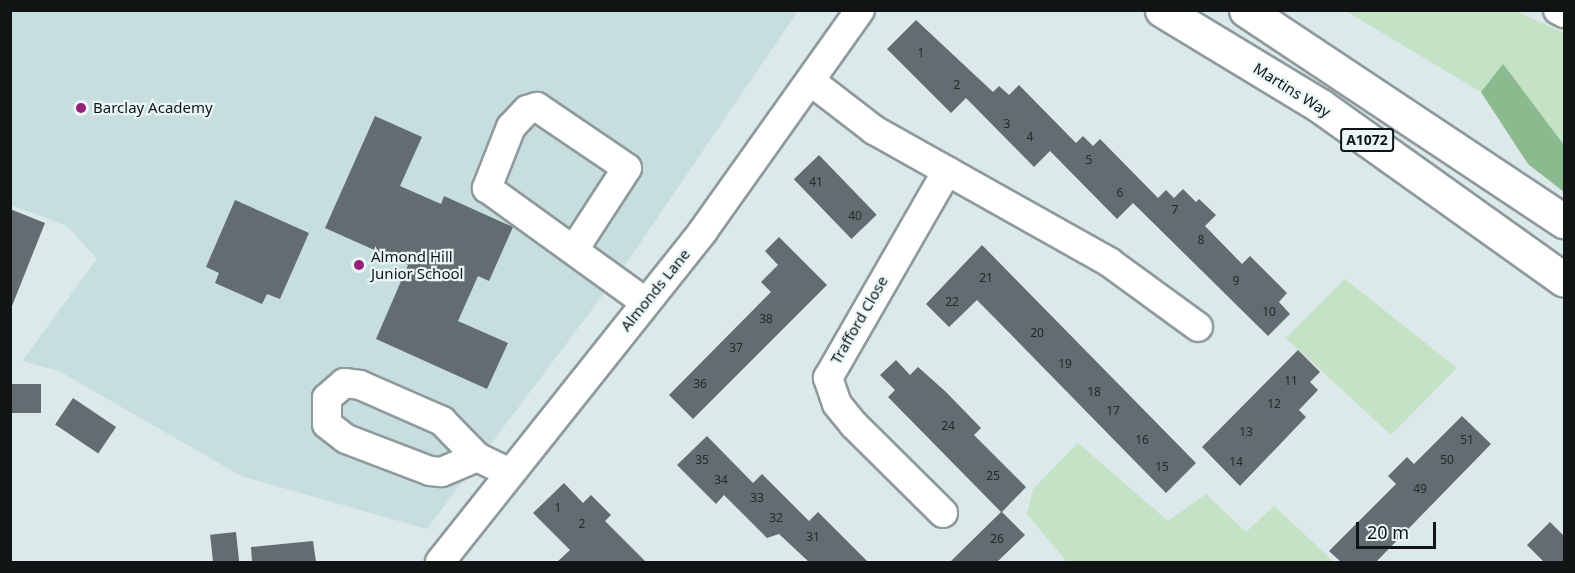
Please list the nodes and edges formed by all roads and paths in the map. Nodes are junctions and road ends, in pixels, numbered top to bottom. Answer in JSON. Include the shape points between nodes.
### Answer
{"nodes":[{"id":1,"x":860,"y":10,"type":"edge"},
{"id":2,"x":1162,"y":10,"type":"edge"},
{"id":3,"x":1246,"y":10,"type":"edge"},
{"id":4,"x":1558,"y":10,"type":"edge"},
{"id":5,"x":1564,"y":13,"type":"edge"},
{"id":6,"x":813,"y":83,"type":"junction"},
{"id":7,"x":947,"y":171,"type":"junction"},
{"id":8,"x":1564,"y":221,"type":"edge"},
{"id":9,"x":575,"y":248,"type":"junction"},
{"id":10,"x":1564,"y":280,"type":"edge"},
{"id":11,"x":645,"y":302,"type":"junction"},
{"id":12,"x":1198,"y":327,"type":"dead end"},
{"id":13,"x":477,"y":458,"type":"junction"},
{"id":14,"x":508,"y":472,"type":"junction"},
{"id":15,"x":943,"y":513,"type":"dead end"},
{"id":16,"x":449,"y":560,"type":"edge"}],
"edges":[{"from":1,"to":6,"type":"street","name":"Almonds Lane"},
{"from":2,"to":10,"type":"main road","name":"Martins Way","number":"A1072","via":[[1319,105]]},
{"from":3,"to":8,"type":"main road","number":"A1072"},
{"from":4,"to":5,"type":"street"},
{"from":6,"to":7,"type":"street","via":[[874,130]]},
{"from":6,"to":11,"type":"street","name":"Almonds Lane"},
{"from":7,"to":12,"type":"street","via":[[1109,262]]},
{"from":7,"to":15,"type":"street","name":"Trafford Close","via":[[828,378],[837,404],[854,425]]},
{"from":9,"to":9,"type":"street","via":[[488,188],[512,127],[527,110],[537,107],[627,168]]},
{"from":9,"to":11,"type":"street"},
{"from":11,"to":14,"type":"street","name":"Almonds Lane"},
{"from":13,"to":13,"type":"street","via":[[430,471],[346,439],[327,424],[327,398],[338,385],[360,385],[441,421]]},
{"from":13,"to":14,"type":"street"},
{"from":14,"to":16,"type":"street","name":"Almonds Lane"}]}
